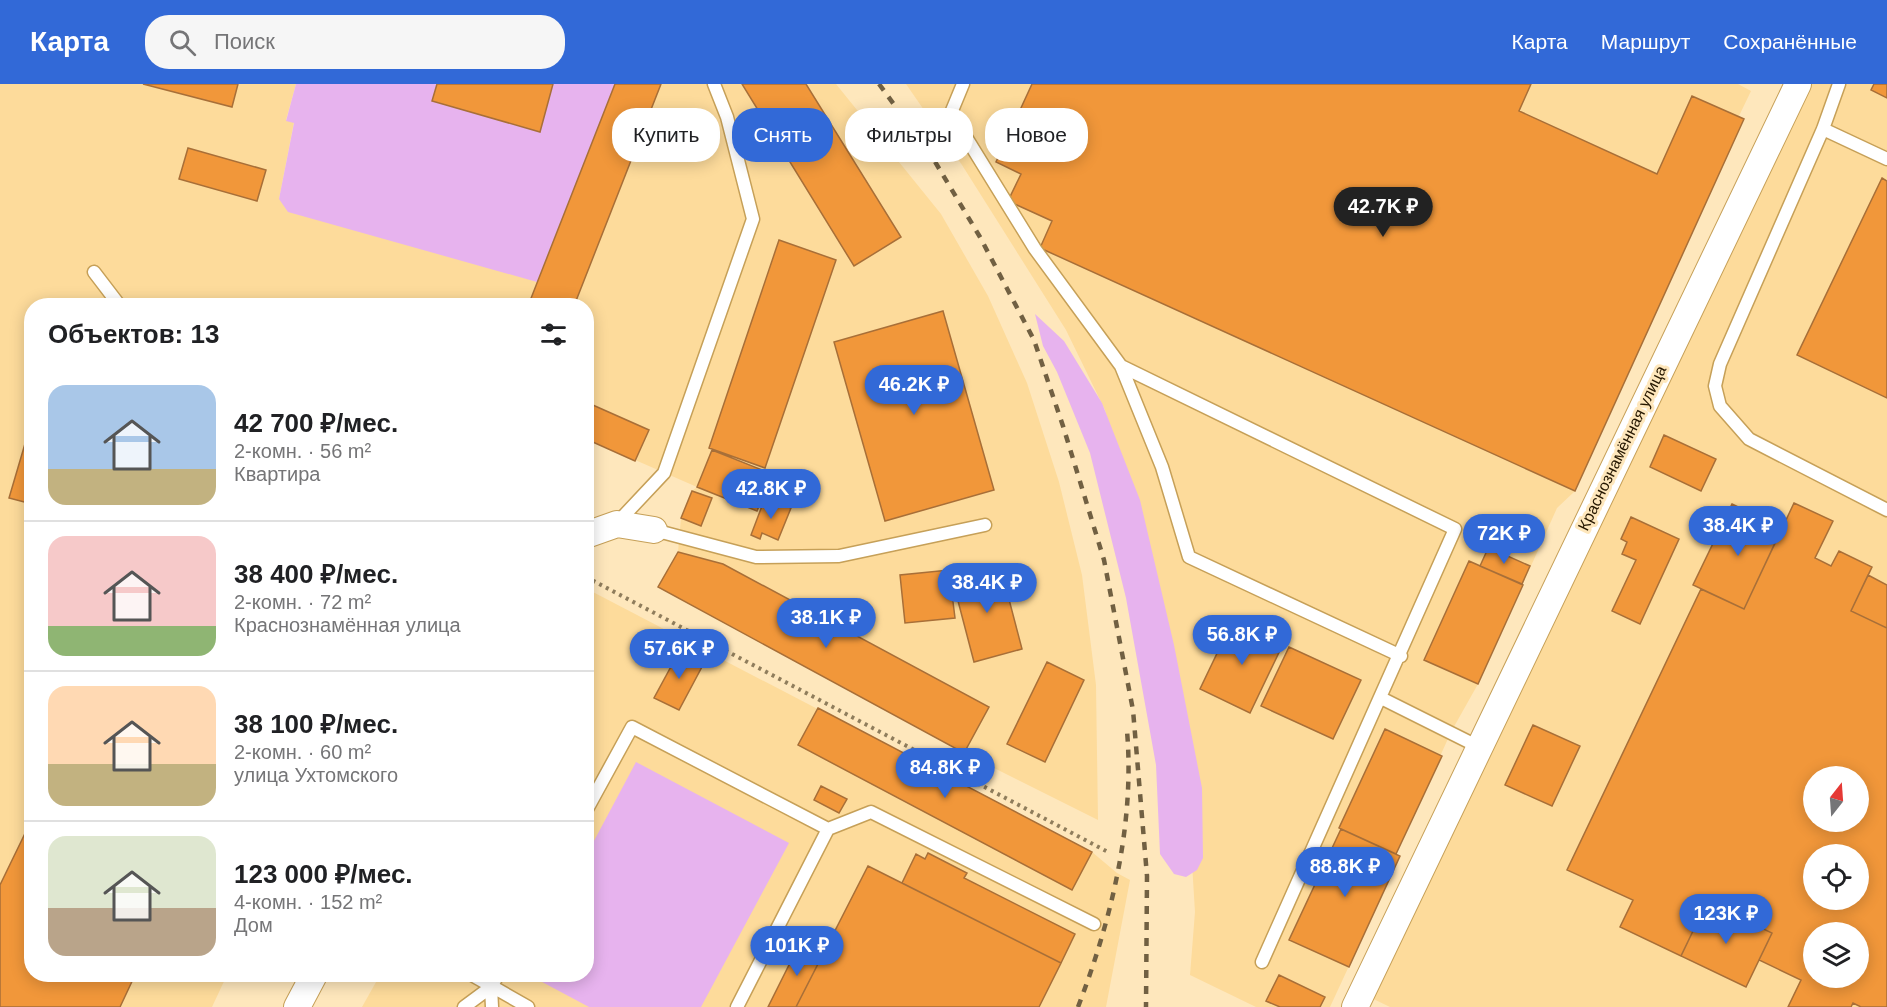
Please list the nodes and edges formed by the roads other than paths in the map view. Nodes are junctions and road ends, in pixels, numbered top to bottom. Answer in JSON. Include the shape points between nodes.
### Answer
{"nodes":[{"id":1,"x":714,"y":84,"type":"edge"},
{"id":2,"x":963,"y":84,"type":"edge"},
{"id":3,"x":1798,"y":84,"type":"edge"},
{"id":4,"x":1839,"y":84,"type":"edge"},
{"id":5,"x":1823,"y":129,"type":"junction"},
{"id":6,"x":1887,"y":159,"type":"edge"},
{"id":7,"x":94,"y":272,"type":"dead end"},
{"id":8,"x":114,"y":298,"type":"edge"},
{"id":9,"x":1121,"y":366,"type":"junction"},
{"id":10,"x":1887,"y":510,"type":"edge"},
{"id":11,"x":617,"y":524,"type":"junction"},
{"id":12,"x":985,"y":525,"type":"dead end"},
{"id":13,"x":654,"y":531,"type":"joint"},
{"id":14,"x":594,"y":532,"type":"edge"},
{"id":15,"x":1401,"y":656,"type":"junction"},
{"id":16,"x":1382,"y":698,"type":"junction"},
{"id":17,"x":1479,"y":747,"type":"junction"},
{"id":18,"x":594,"y":796,"type":"edge"},
{"id":19,"x":828,"y":829,"type":"junction"},
{"id":20,"x":1094,"y":924,"type":"dead end"},
{"id":21,"x":1262,"y":962,"type":"dead end"},
{"id":22,"x":310,"y":982,"type":"edge"},
{"id":23,"x":483,"y":982,"type":"edge"},
{"id":24,"x":494,"y":982,"type":"edge"},
{"id":25,"x":491,"y":987,"type":"junction"},
{"id":26,"x":297,"y":1007,"type":"edge"},
{"id":27,"x":464,"y":1007,"type":"edge"},
{"id":28,"x":492,"y":1007,"type":"edge"},
{"id":29,"x":528,"y":1007,"type":"edge"},
{"id":30,"x":737,"y":1007,"type":"edge"},
{"id":31,"x":1355,"y":1007,"type":"edge"}],
"edges":[{"from":1,"to":11,"type":"lane","via":[[727,117],[753,219],[664,473]]},
{"from":2,"to":9,"type":"lane","via":[[951,113],[1035,249]]},
{"from":3,"to":17,"type":"street","name":"Краснознамённая улица"},
{"from":4,"to":5,"type":"lane"},
{"from":5,"to":6,"type":"lane"},
{"from":5,"to":10,"type":"lane","via":[[1720,364],[1716,386],[1720,406],[1749,439]]},
{"from":7,"to":8,"type":"lane"},
{"from":9,"to":15,"type":"lane","via":[[1162,467],[1189,557]]},
{"from":9,"to":15,"type":"lane","via":[[1455,529]]},
{"from":11,"to":13,"type":"street"},
{"from":11,"to":14,"type":"street"},
{"from":12,"to":13,"type":"lane","via":[[838,556],[756,557]]},
{"from":15,"to":16,"type":"lane"},
{"from":16,"to":17,"type":"lane"},
{"from":16,"to":21,"type":"lane"},
{"from":17,"to":31,"type":"street","name":"Краснознамённая улица"},
{"from":18,"to":19,"type":"lane","via":[[632,727]]},
{"from":19,"to":20,"type":"lane","via":[[871,812]]},
{"from":19,"to":30,"type":"lane"},
{"from":22,"to":26,"type":"street"},
{"from":23,"to":25,"type":"lane"},
{"from":24,"to":25,"type":"lane"},
{"from":25,"to":27,"type":"lane"},
{"from":25,"to":28,"type":"lane"},
{"from":25,"to":29,"type":"lane"}]}
